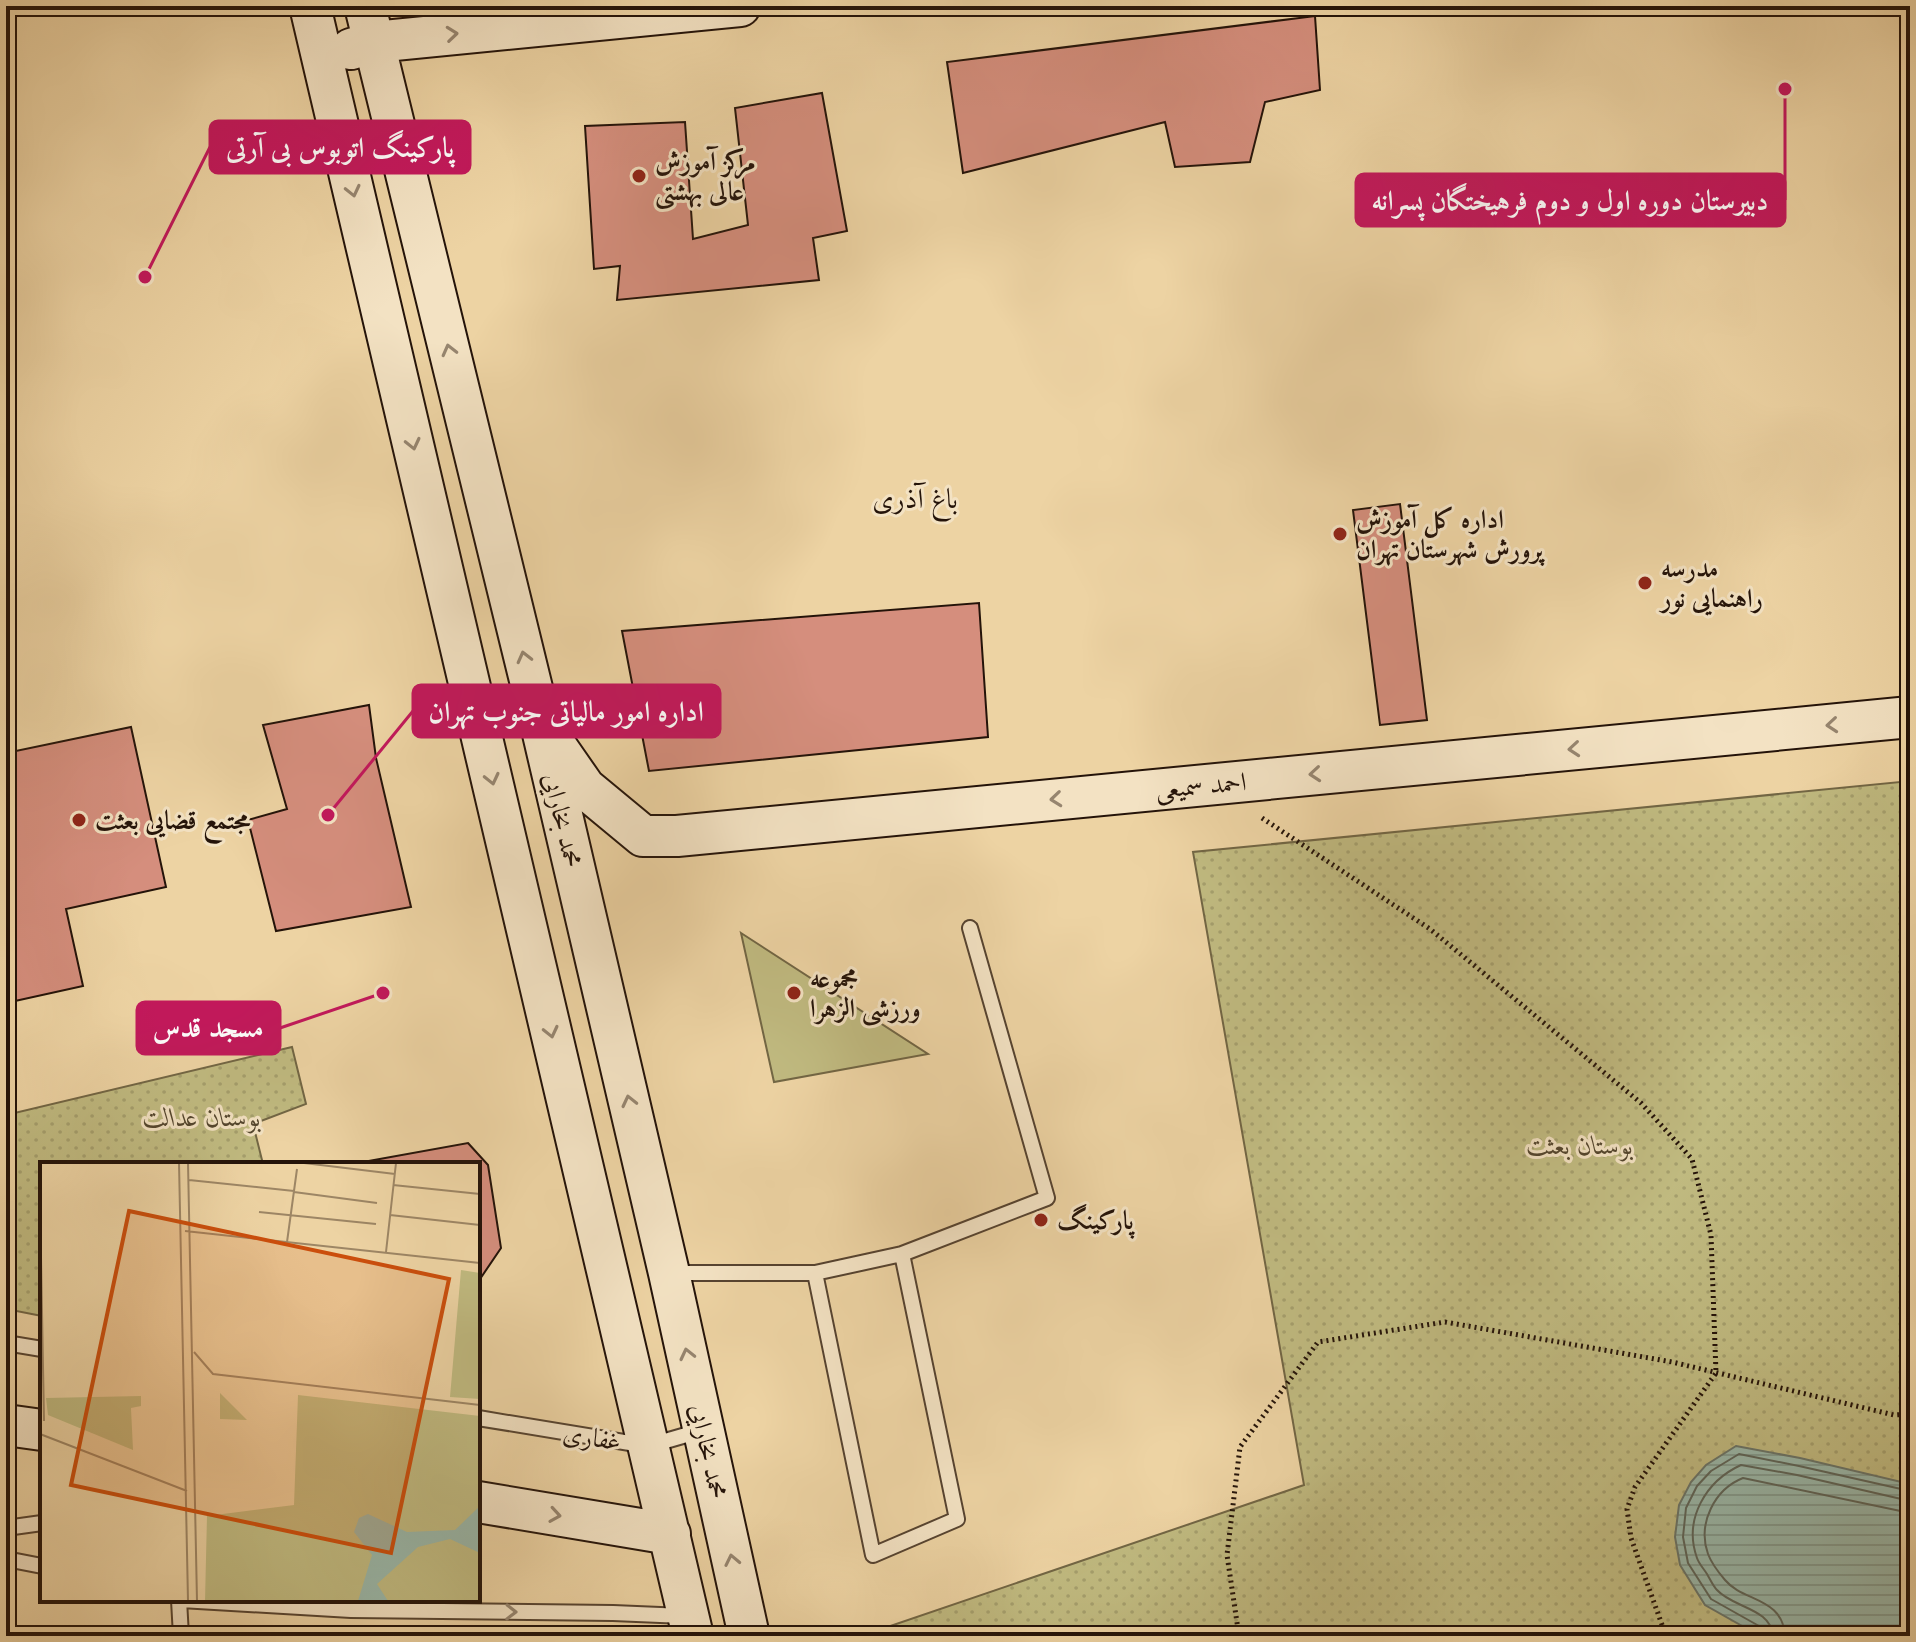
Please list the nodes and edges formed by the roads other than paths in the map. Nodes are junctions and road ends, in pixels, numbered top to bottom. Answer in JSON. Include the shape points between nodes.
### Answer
{"nodes":[{"id":1,"x":310,"y":6,"type":"edge"},
{"id":2,"x":740,"y":6,"type":"edge"},
{"id":3,"x":370,"y":24,"type":"edge"},
{"id":4,"x":322,"y":57,"type":"junction"},
{"id":5,"x":1910,"y":717,"type":"edge"},
{"id":6,"x":541,"y":725,"type":"junction"},
{"id":7,"x":970,"y":928,"type":"dead end"},
{"id":8,"x":902,"y":1254,"type":"junction"},
{"id":9,"x":669,"y":1273,"type":"junction"},
{"id":10,"x":815,"y":1273,"type":"junction"},
{"id":11,"x":6,"y":1343,"type":"edge"},
{"id":12,"x":40,"y":1349,"type":"edge"},
{"id":13,"x":480,"y":1418,"type":"edge"},
{"id":14,"x":6,"y":1425,"type":"edge"},
{"id":15,"x":40,"y":1430,"type":"edge"},
{"id":16,"x":648,"y":1446,"type":"junction"},
{"id":17,"x":708,"y":1449,"type":"junction"},
{"id":18,"x":480,"y":1502,"type":"edge"},
{"id":19,"x":40,"y":1523,"type":"edge"},
{"id":20,"x":6,"y":1528,"type":"edge"},
{"id":21,"x":670,"y":1534,"type":"junction"},
{"id":22,"x":6,"y":1559,"type":"edge"},
{"id":23,"x":40,"y":1566,"type":"edge"},
{"id":24,"x":180,"y":1602,"type":"edge"},
{"id":25,"x":214,"y":1602,"type":"edge"},
{"id":26,"x":691,"y":1626,"type":"edge"},
{"id":27,"x":181,"y":1636,"type":"edge"},
{"id":28,"x":749,"y":1636,"type":"edge"}],
"edges":[{"from":1,"to":4,"type":"main road"},
{"from":3,"to":2,"type":"main road","one_way":true},
{"from":3,"to":4,"type":"main road"},
{"from":6,"to":3,"type":"main road","name":"محمد بخارایی","one_way":true},
{"from":4,"to":16,"type":"main road","one_way":true},
{"from":5,"to":6,"type":"main road","name":"احمد سمیعی","one_way":true,"via":[[677,836],[643,836],[585,788]]},
{"from":9,"to":6,"type":"main road","name":"محمد بخارایی","one_way":true},
{"from":7,"to":8,"type":"lane","via":[[1047,1198]]},
{"from":8,"to":10,"type":"lane"},
{"from":8,"to":10,"type":"lane","via":[[957,1519],[873,1555]]},
{"from":9,"to":10,"type":"lane"},
{"from":17,"to":9,"type":"main road","name":"محمد بخارایی","one_way":true},
{"from":11,"to":12,"type":"lane"},
{"from":13,"to":16,"type":"lane","name":"غفاری"},
{"from":14,"to":15,"type":"main road"},
{"from":16,"to":17,"type":"lane","name":"غفاری"},
{"from":16,"to":21,"type":"main road"},
{"from":17,"to":21,"type":"main road"},
{"from":28,"to":17,"type":"main road","name":"محمد بخارایی","one_way":true},
{"from":18,"to":21,"type":"main road","one_way":true},
{"from":19,"to":20,"type":"lane"},
{"from":21,"to":26,"type":"main road"},
{"from":22,"to":23,"type":"lane"},
{"from":24,"to":27,"type":"lane"},
{"from":25,"to":26,"type":"lane","one_way":true,"via":[[351,1610],[613,1613]]}]}
